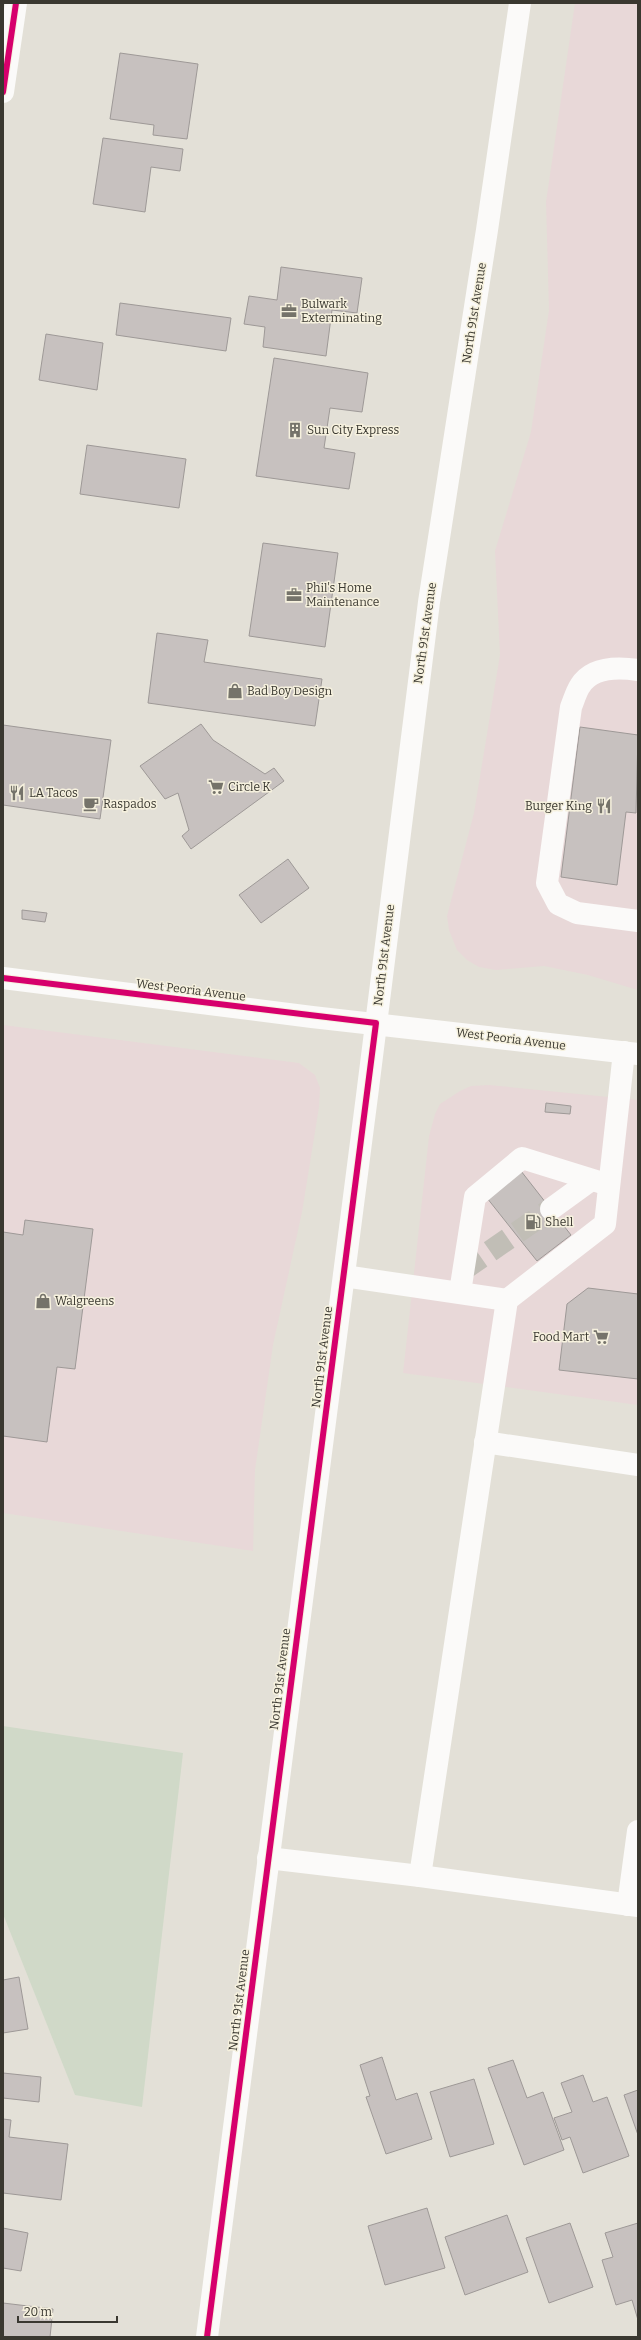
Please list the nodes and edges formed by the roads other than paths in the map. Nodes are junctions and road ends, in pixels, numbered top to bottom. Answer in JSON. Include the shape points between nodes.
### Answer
{"nodes":[{"id":1,"x":16,"y":3,"type":"edge"},
{"id":2,"x":520,"y":3,"type":"edge"},
{"id":3,"x":3,"y":92,"type":"edge"},
{"id":4,"x":638,"y":670,"type":"edge"},
{"id":5,"x":638,"y":921,"type":"edge"},
{"id":6,"x":3,"y":978,"type":"edge"},
{"id":7,"x":376,"y":1023,"type":"junction"},
{"id":8,"x":631,"y":1053,"type":"edge"},
{"id":9,"x":600,"y":1183,"type":"junction"},
{"id":10,"x":550,"y":1209,"type":"tunnel mouth"},
{"id":11,"x":344,"y":1276,"type":"junction"},
{"id":12,"x":460,"y":1292,"type":"junction"},
{"id":13,"x":507,"y":1300,"type":"junction"},
{"id":14,"x":485,"y":1442,"type":"junction"},
{"id":15,"x":638,"y":1465,"type":"edge"},
{"id":16,"x":638,"y":1831,"type":"edge"},
{"id":17,"x":268,"y":1858,"type":"junction"},
{"id":18,"x":420,"y":1876,"type":"junction"},
{"id":19,"x":633,"y":1906,"type":"edge"},
{"id":20,"x":207,"y":2337,"type":"edge"}],
"edges":[{"from":1,"to":3,"type":"main road"},
{"from":2,"to":7,"type":"main road","name":"North 91st Avenue","via":[[488,230],[429,602]]},
{"from":4,"to":5,"type":"main road","via":[[617,667],[597,672],[580,685],[571,707],[547,883],[558,904],[577,913]]},
{"from":6,"to":7,"type":"main road","name":"West Peoria Avenue"},
{"from":7,"to":8,"type":"main road","name":"West Peoria Avenue"},
{"from":7,"to":11,"type":"main road","name":"North 91st Avenue"},
{"from":8,"to":9,"type":"main road"},
{"from":9,"to":10,"type":"main road"},
{"from":9,"to":12,"type":"main road","via":[[522,1158],[475,1198]]},
{"from":9,"to":13,"type":"main road","via":[[605,1224]]},
{"from":11,"to":12,"type":"main road"},
{"from":11,"to":17,"type":"main road","name":"North 91st Avenue"},
{"from":12,"to":13,"type":"main road"},
{"from":13,"to":14,"type":"main road"},
{"from":14,"to":15,"type":"main road"},
{"from":14,"to":18,"type":"main road"},
{"from":16,"to":19,"type":"main road"},
{"from":17,"to":18,"type":"main road"},
{"from":17,"to":20,"type":"main road","name":"North 91st Avenue"},
{"from":18,"to":19,"type":"main road"}]}
